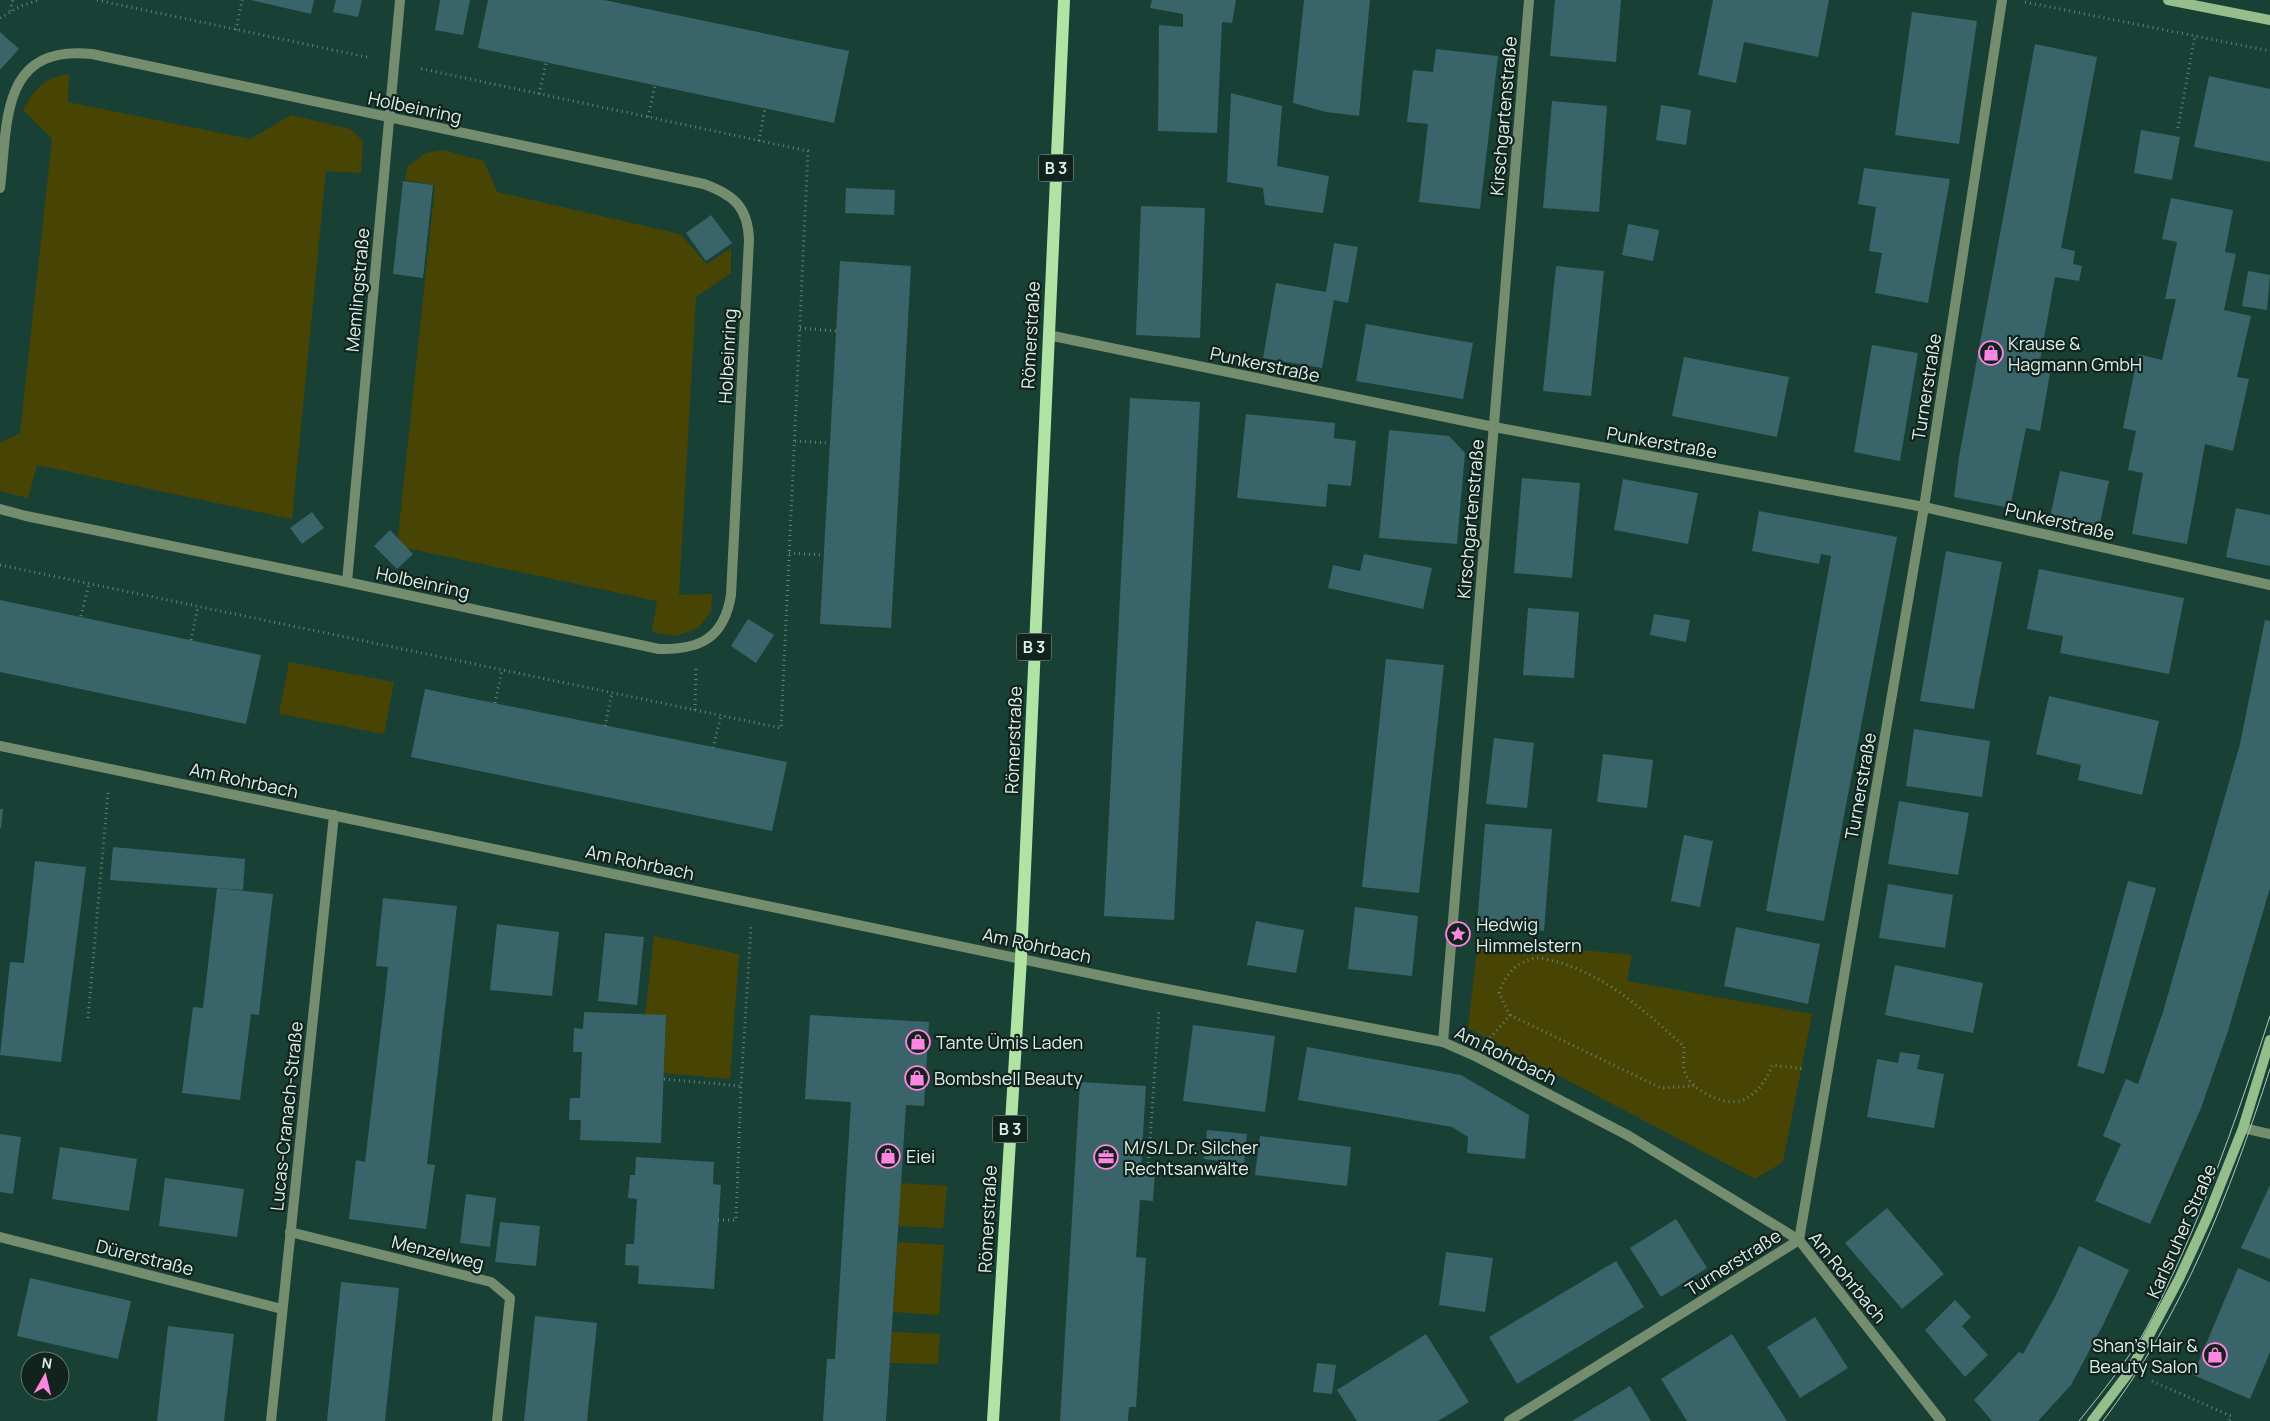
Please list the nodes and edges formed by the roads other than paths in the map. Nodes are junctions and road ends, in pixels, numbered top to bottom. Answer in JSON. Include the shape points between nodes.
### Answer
{"nodes":[{"id":1,"x":400,"y":0,"type":"edge"},
{"id":2,"x":1064,"y":0,"type":"edge"},
{"id":3,"x":1529,"y":0,"type":"edge"},
{"id":4,"x":2002,"y":0,"type":"edge"},
{"id":5,"x":2168,"y":0,"type":"edge"},
{"id":6,"x":2270,"y":20,"type":"edge"},
{"id":7,"x":389,"y":118,"type":"junction"},
{"id":8,"x":0,"y":188,"type":"edge"},
{"id":9,"x":1048,"y":335,"type":"junction"},
{"id":10,"x":1494,"y":427,"type":"junction"},
{"id":11,"x":1924,"y":507,"type":"junction"},
{"id":12,"x":0,"y":508,"type":"edge"},
{"id":13,"x":347,"y":582,"type":"junction"},
{"id":14,"x":2270,"y":585,"type":"edge"},
{"id":15,"x":0,"y":746,"type":"edge"},
{"id":16,"x":334,"y":814,"type":"junction"},
{"id":17,"x":1021,"y":958,"type":"junction"},
{"id":18,"x":2270,"y":1040,"type":"edge"},
{"id":19,"x":1443,"y":1042,"type":"junction"},
{"id":20,"x":2243,"y":1128,"type":"junction"},
{"id":21,"x":2270,"y":1134,"type":"edge"},
{"id":22,"x":290,"y":1232,"type":"junction"},
{"id":23,"x":0,"y":1236,"type":"edge"},
{"id":24,"x":1799,"y":1240,"type":"junction"},
{"id":25,"x":282,"y":1309,"type":"junction"},
{"id":26,"x":271,"y":1421,"type":"edge"},
{"id":27,"x":497,"y":1421,"type":"edge"},
{"id":28,"x":993,"y":1421,"type":"edge"},
{"id":29,"x":1509,"y":1421,"type":"edge"},
{"id":30,"x":1941,"y":1421,"type":"edge"},
{"id":31,"x":2092,"y":1421,"type":"edge"}],
"edges":[{"from":1,"to":7,"type":"street","name":"Memlingstraße"},
{"from":2,"to":9,"type":"main road","name":"Römerstraße","number":"B 3"},
{"from":3,"to":10,"type":"street","name":"Kirschgartenstraße"},
{"from":4,"to":11,"type":"street","name":"Turnerstraße"},
{"from":5,"to":6,"type":"main road"},
{"from":7,"to":8,"type":"street","name":"Holbeinring","via":[[92,54],[55,55],[41,60],[24,74],[16,86],[10,104]]},
{"from":7,"to":13,"type":"street","name":"Memlingstraße"},
{"from":7,"to":13,"type":"street","name":"Holbeinring","via":[[704,184],[724,192],[745,213],[749,240],[731,595],[729,610],[717,630],[707,639],[682,650],[659,649]]},
{"from":9,"to":10,"type":"street","name":"Punkerstraße"},
{"from":9,"to":17,"type":"main road","name":"Römerstraße","number":"B 3"},
{"from":10,"to":11,"type":"street","name":"Punkerstraße"},
{"from":10,"to":19,"type":"street","name":"Kirschgartenstraße"},
{"from":11,"to":14,"type":"street","name":"Punkerstraße"},
{"from":11,"to":24,"type":"street","name":"Turnerstraße"},
{"from":12,"to":13,"type":"street","name":"Holbeinring"},
{"from":15,"to":16,"type":"street","name":"Am Rohrbach"},
{"from":16,"to":17,"type":"street","name":"Am Rohrbach"},
{"from":16,"to":22,"type":"street","name":"Lucas-Cranach-Straße"},
{"from":17,"to":19,"type":"street","name":"Am Rohrbach"},
{"from":17,"to":28,"type":"main road","name":"Römerstraße","number":"B 3"},
{"from":18,"to":20,"type":"main road","name":"Karlsruher Straße"},
{"from":19,"to":24,"type":"street","name":"Am Rohrbach","via":[[1629,1136]]},
{"from":20,"to":21,"type":"street"},
{"from":20,"to":31,"type":"main road","name":"Karlsruher Straße","via":[[2184,1270],[2130,1371]]},
{"from":22,"to":25,"type":"street","name":"Lucas-Cranach-Straße"},
{"from":22,"to":27,"type":"street","name":"Menzelweg","via":[[492,1282],[510,1298]]},
{"from":23,"to":25,"type":"street","name":"Dürerstraße"},
{"from":24,"to":29,"type":"street","name":"Turnerstraße"},
{"from":24,"to":30,"type":"street","name":"Am Rohrbach"},
{"from":25,"to":26,"type":"street","name":"Lucas-Cranach-Straße"}]}
